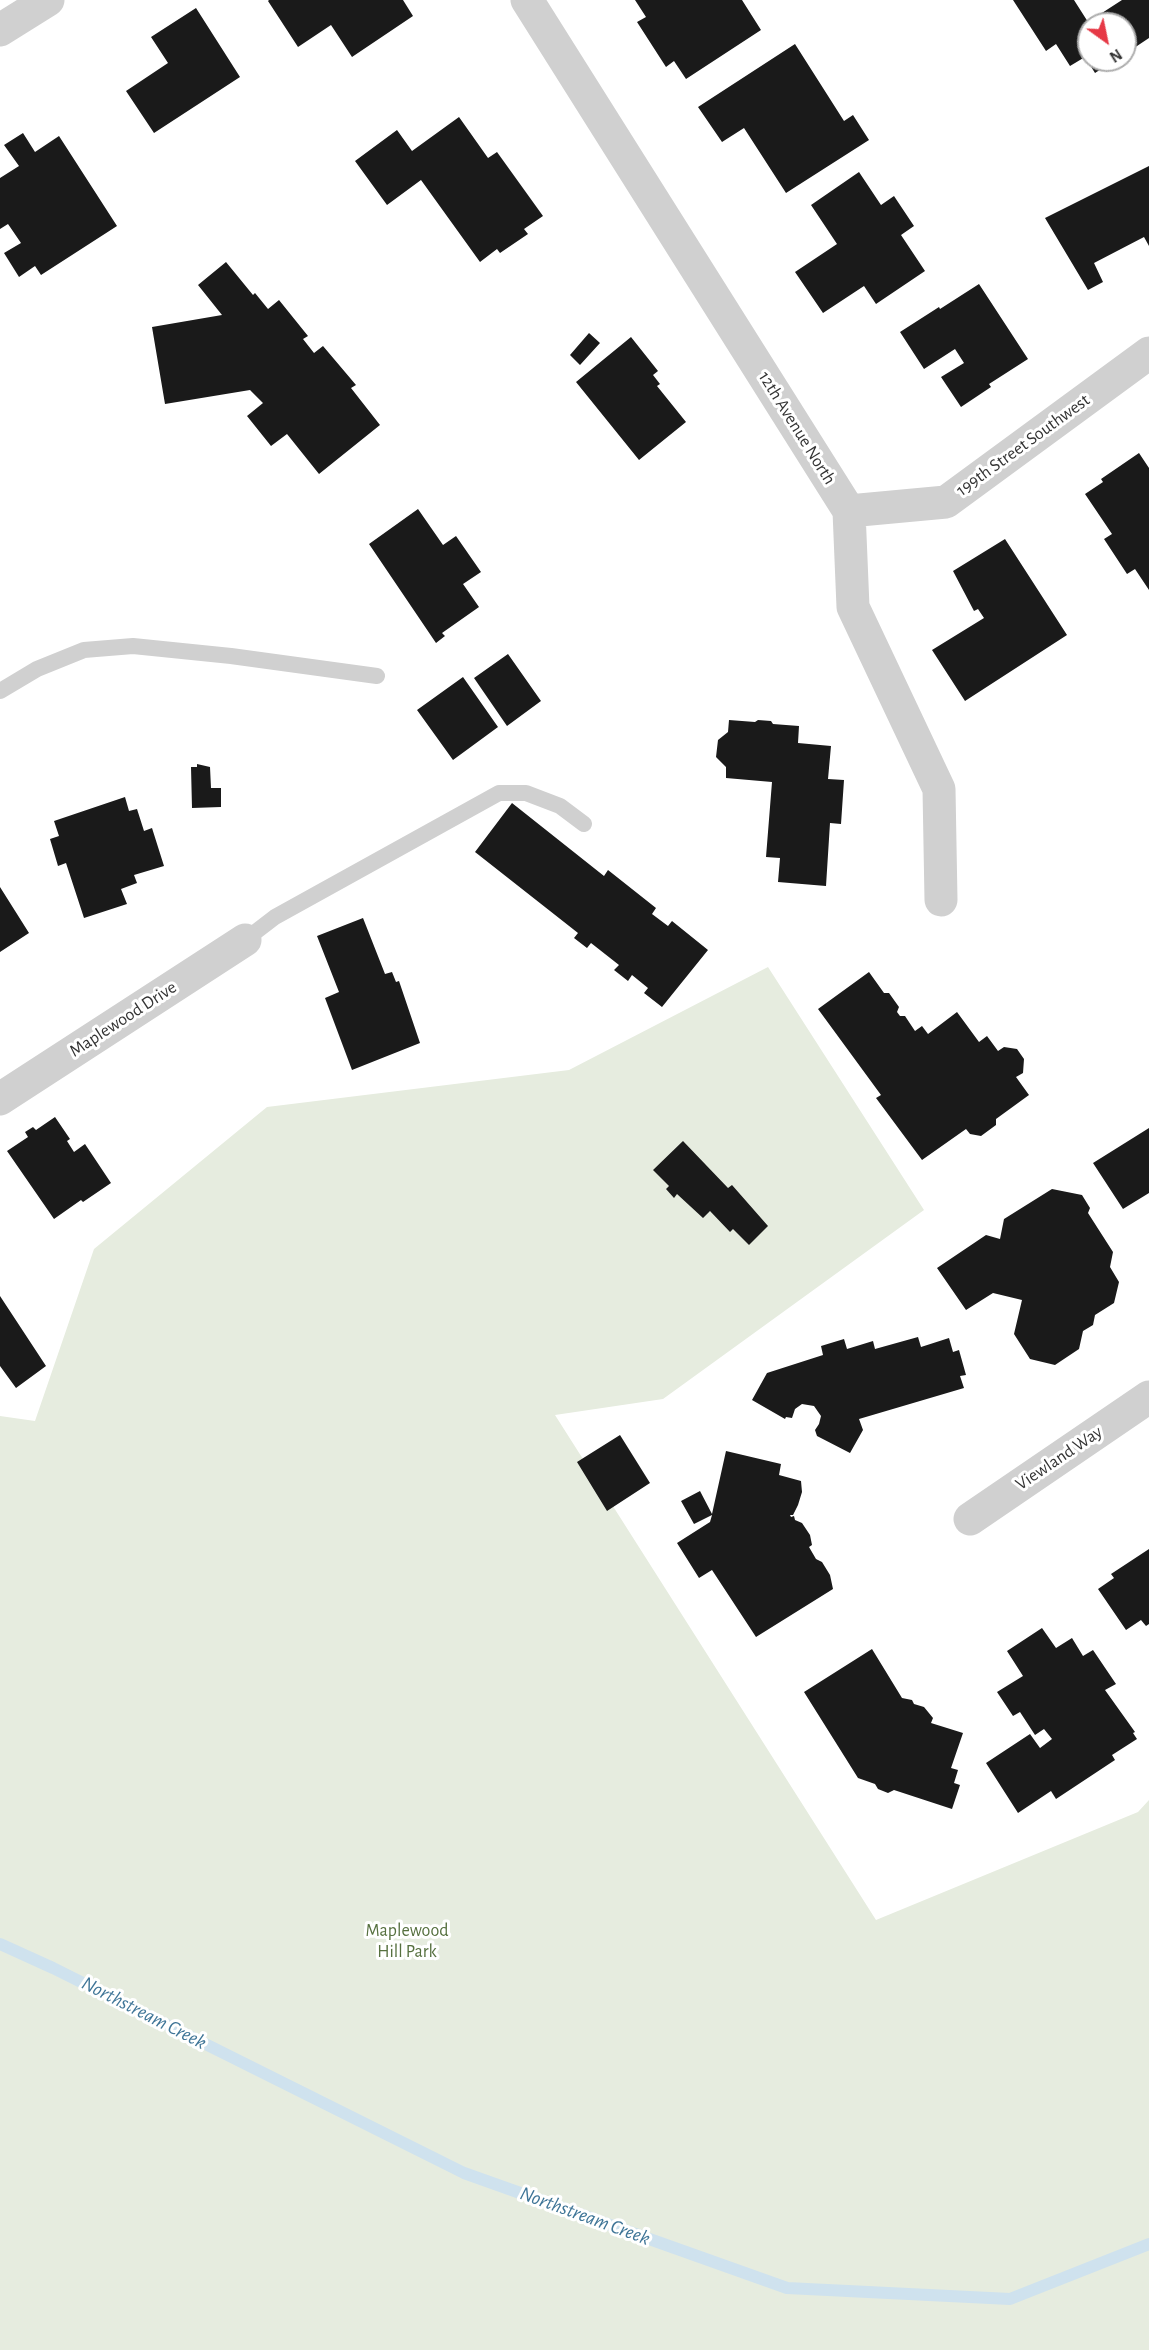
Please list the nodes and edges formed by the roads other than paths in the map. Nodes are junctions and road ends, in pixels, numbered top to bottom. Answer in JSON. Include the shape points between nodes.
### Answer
{"nodes":[{"id":1,"x":48,"y":0,"type":"edge"},
{"id":2,"x":527,"y":0,"type":"edge"},
{"id":3,"x":0,"y":30,"type":"edge"},
{"id":4,"x":1148,"y":355,"type":"edge"},
{"id":5,"x":849,"y":511,"type":"junction"},
{"id":6,"x":377,"y":676,"type":"dead end"},
{"id":7,"x":0,"y":691,"type":"edge"},
{"id":8,"x":584,"y":824,"type":"dead end"},
{"id":9,"x":941,"y":900,"type":"dead end"},
{"id":10,"x":245,"y":940,"type":"joint"},
{"id":11,"x":0,"y":1099,"type":"edge"},
{"id":12,"x":1149,"y":1397,"type":"edge"},
{"id":13,"x":970,"y":1519,"type":"dead end"}],
"edges":[{"from":1,"to":3,"type":"street"},
{"from":2,"to":5,"type":"street","name":"12th Avenue North"},
{"from":4,"to":5,"type":"street","name":"199th Street Southwest","via":[[946,502]]},
{"from":5,"to":9,"type":"street","name":"12th Avenue North","via":[[853,607],[939,789]]},
{"from":6,"to":7,"type":"lane","via":[[133,646],[84,650],[37,669]]},
{"from":8,"to":10,"type":"lane","via":[[560,806],[526,793],[499,794],[275,917]]},
{"from":10,"to":11,"type":"street","name":"Maplewood Drive"},
{"from":12,"to":13,"type":"street","name":"Viewland Way"}]}
